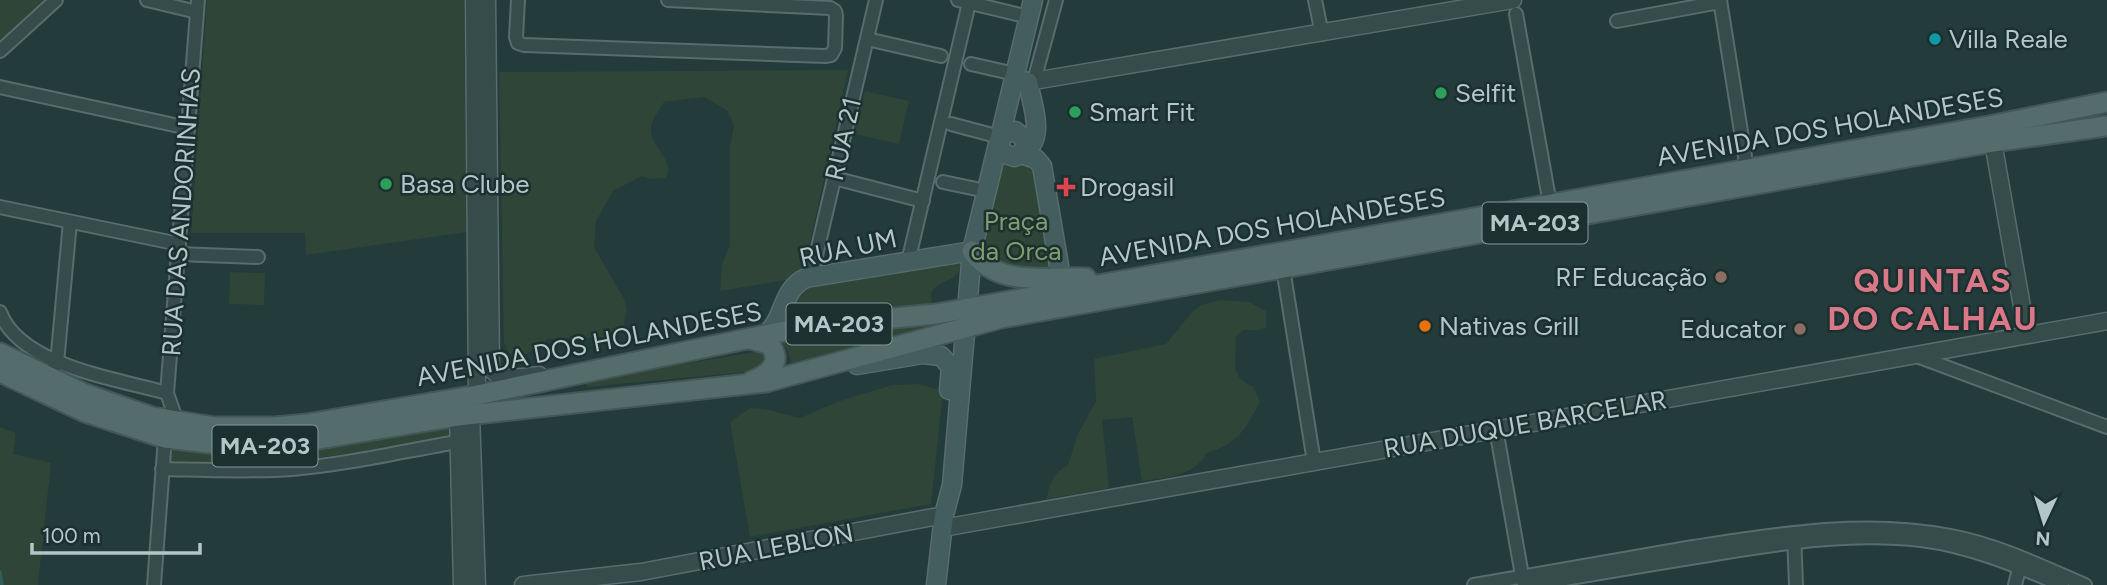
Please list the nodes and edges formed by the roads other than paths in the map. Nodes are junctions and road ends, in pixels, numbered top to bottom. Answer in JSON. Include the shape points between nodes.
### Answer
{"nodes":[{"id":1,"x":57,"y":0,"type":"edge"},
{"id":2,"x":147,"y":0,"type":"edge"},
{"id":3,"x":474,"y":0,"type":"edge"},
{"id":4,"x":487,"y":0,"type":"edge"},
{"id":5,"x":518,"y":0,"type":"edge"},
{"id":6,"x":667,"y":0,"type":"edge"},
{"id":7,"x":876,"y":0,"type":"edge"},
{"id":8,"x":1056,"y":0,"type":"edge"},
{"id":9,"x":1315,"y":0,"type":"edge"},
{"id":10,"x":963,"y":1,"type":"edge"},
{"id":11,"x":1720,"y":1,"type":"edge"},
{"id":12,"x":1466,"y":4,"type":"edge"},
{"id":13,"x":197,"y":6,"type":"edge"},
{"id":14,"x":1515,"y":7,"type":"edge"},
{"id":15,"x":1031,"y":9,"type":"edge"},
{"id":16,"x":1617,"y":22,"type":"dead end"},
{"id":17,"x":1322,"y":34,"type":"junction"},
{"id":18,"x":867,"y":39,"type":"junction"},
{"id":19,"x":0,"y":51,"type":"edge"},
{"id":20,"x":941,"y":56,"type":"dead end"},
{"id":21,"x":971,"y":64,"type":"dead end"},
{"id":22,"x":1023,"y":79,"type":"junction"},
{"id":23,"x":0,"y":87,"type":"edge"},
{"id":24,"x":2107,"y":102,"type":"edge"},
{"id":25,"x":951,"y":124,"type":"dead end"},
{"id":26,"x":2107,"y":126,"type":"edge"},
{"id":27,"x":188,"y":128,"type":"junction"},
{"id":28,"x":1993,"y":142,"type":"junction"},
{"id":29,"x":1007,"y":150,"type":"junction"},
{"id":30,"x":1747,"y":169,"type":"junction"},
{"id":31,"x":834,"y":178,"type":"junction"},
{"id":32,"x":943,"y":182,"type":"dead end"},
{"id":33,"x":986,"y":191,"type":"junction"},
{"id":34,"x":923,"y":201,"type":"junction"},
{"id":35,"x":1550,"y":204,"type":"junction"},
{"id":36,"x":0,"y":207,"type":"edge"},
{"id":37,"x":70,"y":222,"type":"junction"},
{"id":38,"x":178,"y":249,"type":"junction"},
{"id":39,"x":972,"y":251,"type":"junction"},
{"id":40,"x":258,"y":257,"type":"dead end"},
{"id":41,"x":908,"y":262,"type":"junction"},
{"id":42,"x":1283,"y":268,"type":"junction"},
{"id":43,"x":811,"y":277,"type":"junction"},
{"id":44,"x":1067,"y":291,"type":"junction"},
{"id":45,"x":0,"y":312,"type":"edge"},
{"id":46,"x":967,"y":317,"type":"junction"},
{"id":47,"x":2107,"y":321,"type":"edge"},
{"id":48,"x":765,"y":335,"type":"junction"},
{"id":49,"x":2027,"y":335,"type":"junction"},
{"id":50,"x":742,"y":340,"type":"junction"},
{"id":51,"x":0,"y":353,"type":"edge"},
{"id":52,"x":1914,"y":355,"type":"junction"},
{"id":53,"x":52,"y":370,"type":"junction"},
{"id":54,"x":592,"y":370,"type":"junction"},
{"id":55,"x":0,"y":372,"type":"edge"},
{"id":56,"x":799,"y":374,"type":"junction"},
{"id":57,"x":742,"y":384,"type":"junction"},
{"id":58,"x":167,"y":393,"type":"junction"},
{"id":59,"x":477,"y":395,"type":"junction"},
{"id":60,"x":464,"y":415,"type":"junction"},
{"id":61,"x":2107,"y":427,"type":"edge"},
{"id":62,"x":1496,"y":429,"type":"junction"},
{"id":63,"x":171,"y":430,"type":"junction"},
{"id":64,"x":465,"y":440,"type":"junction"},
{"id":65,"x":1314,"y":462,"type":"junction"},
{"id":66,"x":163,"y":469,"type":"junction"},
{"id":67,"x":944,"y":521,"type":"junction"},
{"id":68,"x":1794,"y":536,"type":"junction"},
{"id":69,"x":2020,"y":562,"type":"junction"},
{"id":70,"x":1601,"y":573,"type":"edge"},
{"id":71,"x":1526,"y":582,"type":"edge"},
{"id":72,"x":154,"y":585,"type":"edge"},
{"id":73,"x":461,"y":585,"type":"edge"},
{"id":74,"x":477,"y":585,"type":"edge"},
{"id":75,"x":523,"y":585,"type":"edge"},
{"id":76,"x":936,"y":585,"type":"edge"},
{"id":77,"x":1474,"y":585,"type":"edge"},
{"id":78,"x":1796,"y":585,"type":"edge"},
{"id":79,"x":2015,"y":585,"type":"edge"},
{"id":80,"x":2062,"y":585,"type":"edge"},
{"id":81,"x":2085,"y":585,"type":"edge"}],
"edges":[{"from":1,"to":19,"type":"street"},
{"from":2,"to":13,"type":"street"},
{"from":3,"to":59,"type":"street"},
{"from":4,"to":54,"type":"street","via":[[491,368],[505,378]]},
{"from":5,"to":6,"type":"street","via":[[516,37],[524,45],[825,56],[835,48],[836,16],[830,8]]},
{"from":7,"to":18,"type":"street","name":"RUA 21"},
{"from":8,"to":22,"type":"street"},
{"from":9,"to":17,"type":"street"},
{"from":10,"to":15,"type":"street"},
{"from":10,"to":34,"type":"street"},
{"from":11,"to":16,"type":"street"},
{"from":11,"to":30,"type":"street"},
{"from":12,"to":14,"type":"street"},
{"from":12,"to":17,"type":"street"},
{"from":13,"to":27,"type":"street","name":"RUA DAS ANDORINHAS"},
{"from":14,"to":35,"type":"street"},
{"from":15,"to":22,"type":"main road"},
{"from":17,"to":22,"type":"street"},
{"from":18,"to":20,"type":"street"},
{"from":18,"to":31,"type":"street","name":"RUA 21"},
{"from":21,"to":22,"type":"street"},
{"from":22,"to":29,"type":"main road"},
{"from":22,"to":29,"type":"main road","via":[[1036,136],[1032,145]]},
{"from":23,"to":27,"type":"street"},
{"from":24,"to":30,"type":"main road","name":"AVENIDA DOS HOLANDESES","number":"MA-203"},
{"from":25,"to":29,"type":"street"},
{"from":26,"to":28,"type":"main road","name":"AVENIDA DOS HOLANDESES","number":"MA-203"},
{"from":27,"to":38,"type":"street","name":"RUA DAS ANDORINHAS"},
{"from":28,"to":42,"type":"main road","name":"AVENIDA DOS HOLANDESES","number":"MA-203"},
{"from":28,"to":49,"type":"street"},
{"from":29,"to":33,"type":"main road"},
{"from":29,"to":44,"type":"main road","via":[[1037,159],[1042,166]]},
{"from":30,"to":35,"type":"main road","name":"AVENIDA DOS HOLANDESES","number":"MA-203"},
{"from":31,"to":34,"type":"street"},
{"from":31,"to":43,"type":"street","name":"RUA 21"},
{"from":32,"to":33,"type":"street"},
{"from":33,"to":39,"type":"main road"},
{"from":34,"to":41,"type":"street"},
{"from":35,"to":44,"type":"main road","name":"AVENIDA DOS HOLANDESES","number":"MA-203"},
{"from":36,"to":37,"type":"street"},
{"from":37,"to":38,"type":"street"},
{"from":37,"to":53,"type":"street"},
{"from":38,"to":40,"type":"street"},
{"from":38,"to":58,"type":"street","name":"RUA DAS ANDORINHAS"},
{"from":39,"to":41,"type":"main road","name":"RUA UM"},
{"from":39,"to":44,"type":"main road","via":[[987,267]]},
{"from":39,"to":46,"type":"main road"},
{"from":41,"to":43,"type":"main road","name":"RUA UM"},
{"from":42,"to":44,"type":"main road","name":"AVENIDA DOS HOLANDESES","number":"MA-203"},
{"from":42,"to":65,"type":"street"},
{"from":43,"to":48,"type":"main road","name":"RUA UM","via":[[790,290],[776,324]]},
{"from":44,"to":46,"type":"main road","name":"AVENIDA DOS HOLANDESES","number":"MA-203"},
{"from":45,"to":53,"type":"street"},
{"from":46,"to":48,"type":"main road","name":"AVENIDA DOS HOLANDESES","number":"MA-203","via":[[936,314]]},
{"from":46,"to":56,"type":"main road","name":"AVENIDA DOS HOLANDESES","number":"MA-203"},
{"from":46,"to":67,"type":"main road","via":[[952,485]]},
{"from":47,"to":49,"type":"street","name":"RUA DUQUE BARCELAR"},
{"from":48,"to":50,"type":"main road","name":"AVENIDA DOS HOLANDESES","number":"MA-203"},
{"from":49,"to":52,"type":"street","name":"RUA DUQUE BARCELAR"},
{"from":50,"to":54,"type":"main road","name":"AVENIDA DOS HOLANDESES","number":"MA-203"},
{"from":50,"to":57,"type":"main road","via":[[769,344],[776,359],[766,375]]},
{"from":51,"to":53,"type":"main road","name":"AVENIDA DOS HOLANDESES","number":"MA-203"},
{"from":52,"to":61,"type":"street"},
{"from":52,"to":62,"type":"street","name":"RUA DUQUE BARCELAR"},
{"from":53,"to":58,"type":"street"},
{"from":53,"to":63,"type":"main road","name":"AVENIDA DOS HOLANDESES","number":"MA-203"},
{"from":54,"to":59,"type":"main road","name":"AVENIDA DOS HOLANDESES","number":"MA-203"},
{"from":55,"to":63,"type":"main road","name":"AVENIDA DOS HOLANDESES","number":"MA-203","via":[[96,416]]},
{"from":56,"to":57,"type":"main road","name":"AVENIDA DOS HOLANDESES","number":"MA-203"},
{"from":56,"to":67,"type":"main road","via":[[923,354],[946,359],[951,373],[941,485]]},
{"from":57,"to":60,"type":"main road","name":"AVENIDA DOS HOLANDESES","number":"MA-203"},
{"from":58,"to":63,"type":"street","name":"RUA DAS ANDORINHAS"},
{"from":59,"to":63,"type":"main road","name":"AVENIDA DOS HOLANDESES","number":"MA-203","via":[[286,426]]},
{"from":60,"to":63,"type":"main road","name":"AVENIDA DOS HOLANDESES","number":"MA-203","via":[[268,446],[223,445]]},
{"from":60,"to":64,"type":"street"},
{"from":62,"to":65,"type":"street","name":"RUA DUQUE BARCELAR"},
{"from":62,"to":71,"type":"street"},
{"from":63,"to":66,"type":"street"},
{"from":64,"to":66,"type":"street","via":[[292,469]]},
{"from":64,"to":73,"type":"street"},
{"from":64,"to":74,"type":"street"},
{"from":65,"to":67,"type":"street","name":"RUA DUQUE BARCELAR"},
{"from":66,"to":72,"type":"street"},
{"from":67,"to":75,"type":"street","name":"RUA LEBLON","via":[[642,572]]},
{"from":67,"to":76,"type":"main road"},
{"from":68,"to":69,"type":"street","via":[[1921,540]]},
{"from":68,"to":70,"type":"street"},
{"from":68,"to":78,"type":"street"},
{"from":69,"to":79,"type":"street"},
{"from":69,"to":80,"type":"street"},
{"from":69,"to":81,"type":"street"},
{"from":70,"to":71,"type":"street"},
{"from":71,"to":77,"type":"street"}]}
